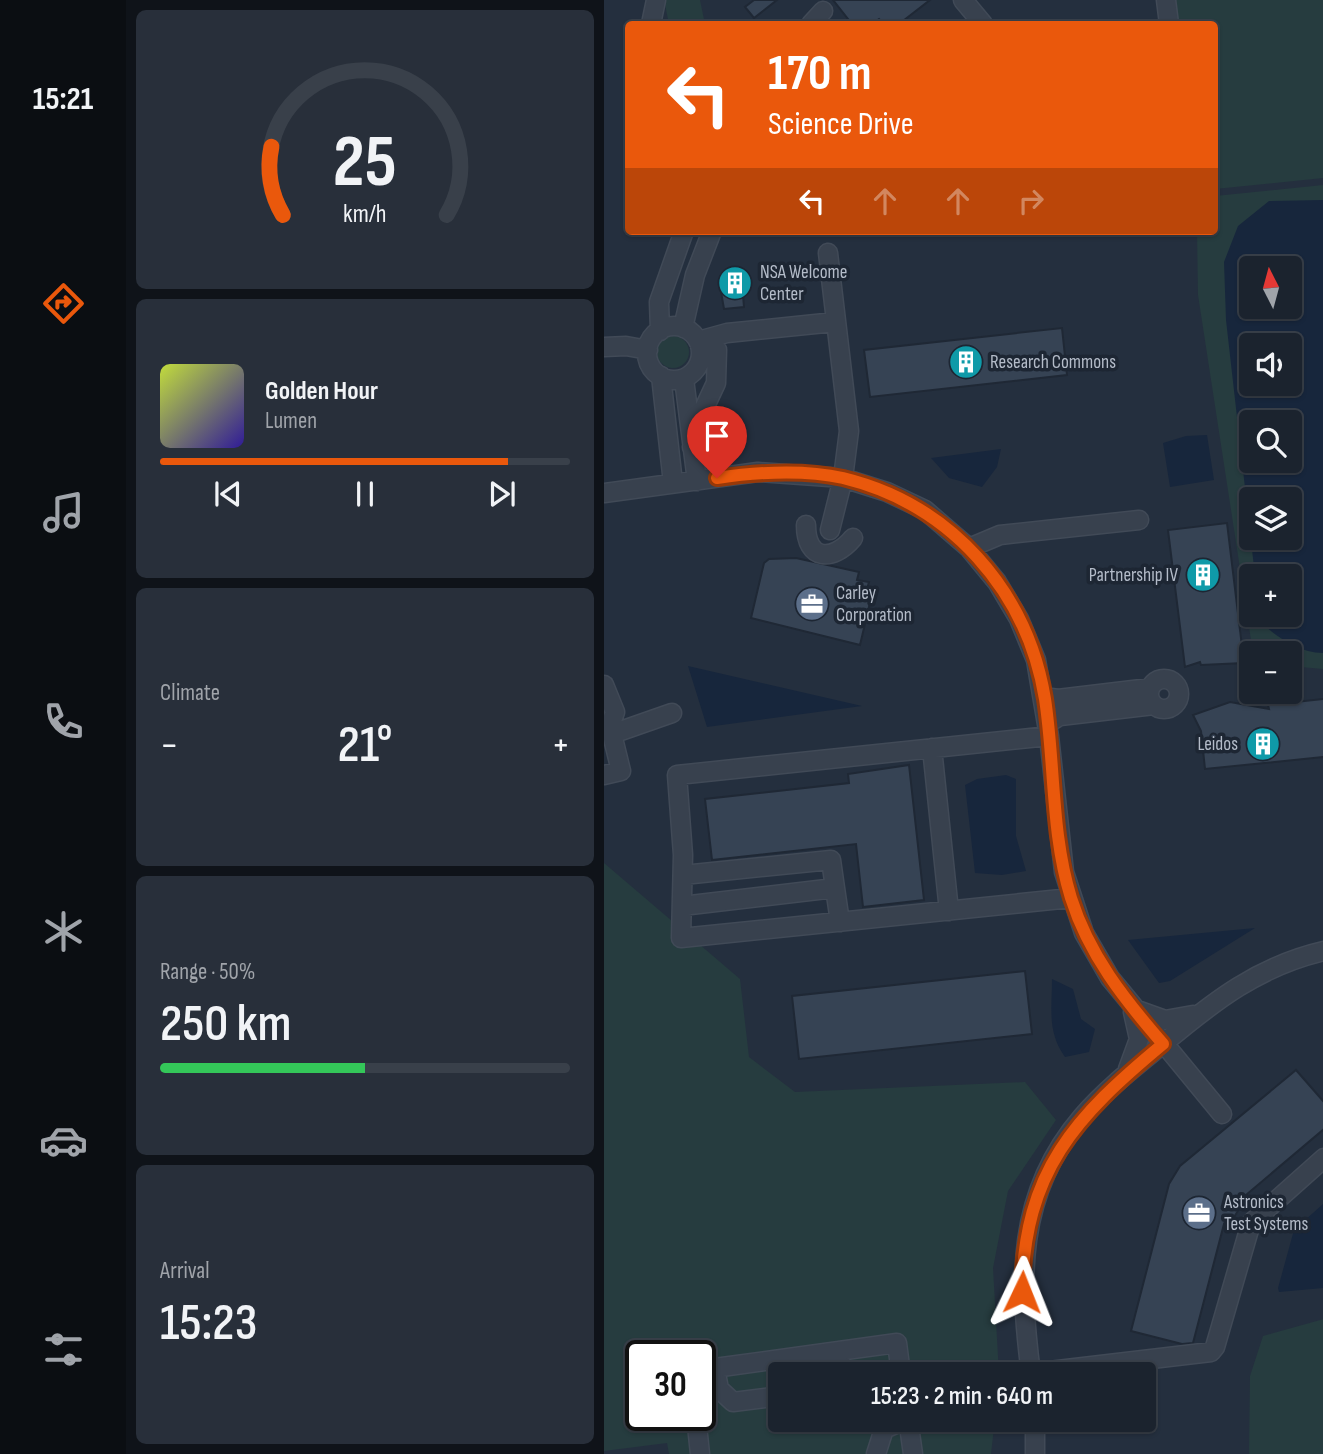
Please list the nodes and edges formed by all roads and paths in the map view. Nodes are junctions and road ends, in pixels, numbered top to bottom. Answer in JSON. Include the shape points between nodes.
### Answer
{"nodes":[{"id":1,"x":656,"y":0,"type":"edge"},
{"id":2,"x":963,"y":0,"type":"edge"},
{"id":3,"x":1166,"y":0,"type":"edge"},
{"id":4,"x":653,"y":21,"type":"edge"},
{"id":5,"x":980,"y":21,"type":"edge"},
{"id":6,"x":1169,"y":21,"type":"edge"},
{"id":7,"x":683,"y":235,"type":"edge"},
{"id":8,"x":710,"y":235,"type":"edge"},
{"id":9,"x":828,"y":253,"type":"dead end"},
{"id":10,"x":835,"y":322,"type":"junction"},
{"id":11,"x":683,"y":328,"type":"junction"},
{"id":12,"x":660,"y":331,"type":"junction"},
{"id":13,"x":698,"y":341,"type":"junction"},
{"id":14,"x":604,"y":347,"type":"edge"},
{"id":15,"x":648,"y":350,"type":"junction"},
{"id":16,"x":661,"y":376,"type":"junction"},
{"id":17,"x":684,"y":379,"type":"junction"},
{"id":18,"x":692,"y":447,"type":"junction"},
{"id":19,"x":843,"y":478,"type":"junction"},
{"id":20,"x":697,"y":481,"type":"junction"},
{"id":21,"x":673,"y":483,"type":"junction"},
{"id":22,"x":609,"y":490,"type":"edge"},
{"id":23,"x":1139,"y":520,"type":"dead end"},
{"id":24,"x":805,"y":525,"type":"dead end"},
{"id":25,"x":830,"y":530,"type":"dead end"},
{"id":26,"x":853,"y":538,"type":"dead end"},
{"id":27,"x":969,"y":548,"type":"junction"},
{"id":28,"x":604,"y":685,"type":"edge"},
{"id":29,"x":1044,"y":697,"type":"junction"},
{"id":30,"x":672,"y":713,"type":"dead end"},
{"id":31,"x":609,"y":729,"type":"edge"},
{"id":32,"x":1048,"y":729,"type":"junction"},
{"id":33,"x":932,"y":748,"type":"junction"},
{"id":34,"x":604,"y":775,"type":"edge"},
{"id":35,"x":683,"y":876,"type":"junction"},
{"id":36,"x":835,"y":888,"type":"junction"},
{"id":37,"x":1071,"y":898,"type":"junction"},
{"id":38,"x":682,"y":906,"type":"junction"},
{"id":39,"x":949,"y":911,"type":"junction"},
{"id":40,"x":840,"y":922,"type":"junction"},
{"id":41,"x":1322,"y":957,"type":"edge"},
{"id":42,"x":1131,"y":1006,"type":"junction"},
{"id":43,"x":1200,"y":1013,"type":"junction"},
{"id":44,"x":1163,"y":1044,"type":"junction"},
{"id":45,"x":1125,"y":1075,"type":"junction"},
{"id":46,"x":1222,"y":1114,"type":"dead end"},
{"id":47,"x":1323,"y":1158,"type":"edge"},
{"id":48,"x":839,"y":1351,"type":"junction"},
{"id":49,"x":840,"y":1362,"type":"edge"},
{"id":50,"x":899,"y":1362,"type":"edge"},
{"id":51,"x":1029,"y":1362,"type":"edge"},
{"id":52,"x":1125,"y":1362,"type":"edge"},
{"id":53,"x":716,"y":1368,"type":"edge"},
{"id":54,"x":716,"y":1384,"type":"edge"},
{"id":55,"x":768,"y":1398,"type":"edge"},
{"id":56,"x":698,"y":1431,"type":"edge"},
{"id":57,"x":884,"y":1432,"type":"edge"},
{"id":58,"x":910,"y":1432,"type":"edge"},
{"id":59,"x":1035,"y":1432,"type":"edge"},
{"id":60,"x":700,"y":1454,"type":"edge"},
{"id":61,"x":876,"y":1454,"type":"edge"},
{"id":62,"x":913,"y":1454,"type":"edge"},
{"id":63,"x":1035,"y":1454,"type":"edge"}],
"edges":[{"from":1,"to":4,"type":"street"},
{"from":2,"to":5,"type":"street"},
{"from":3,"to":6,"type":"street"},
{"from":7,"to":12,"type":"street","via":[[659,302]]},
{"from":8,"to":11,"type":"street"},
{"from":9,"to":10,"type":"street"},
{"from":10,"to":13,"type":"street","via":[[727,333]]},
{"from":10,"to":19,"type":"street","via":[[849,431]]},
{"from":11,"to":12,"type":"street"},
{"from":11,"to":13,"type":"street"},
{"from":12,"to":15,"type":"street"},
{"from":13,"to":17,"type":"street","via":[[701,359]]},
{"from":13,"to":18,"type":"street","via":[[717,350],[716,383]]},
{"from":14,"to":15,"type":"street"},
{"from":15,"to":16,"type":"street","via":[[650,365]]},
{"from":16,"to":17,"type":"street"},
{"from":16,"to":21,"type":"street"},
{"from":17,"to":18,"type":"street"},
{"from":18,"to":20,"type":"street"},
{"from":19,"to":20,"type":"street","via":[[758,472]]},
{"from":19,"to":25,"type":"street"},
{"from":19,"to":27,"type":"street","via":[[925,510]]},
{"from":20,"to":21,"type":"street"},
{"from":21,"to":22,"type":"street"},
{"from":23,"to":27,"type":"street","via":[[1000,535]]},
{"from":24,"to":26,"type":"street","via":[[810,544],[826,556],[838,553]]},
{"from":27,"to":29,"type":"street","via":[[998,582],[1019,619],[1036,660]]},
{"from":28,"to":31,"type":"street","via":[[615,712]]},
{"from":29,"to":32,"type":"street"},
{"from":29,"to":32,"type":"street","via":[[1152,697],[1060,716]]},
{"from":30,"to":31,"type":"street"},
{"from":31,"to":34,"type":"street","via":[[621,771]]},
{"from":32,"to":33,"type":"street"},
{"from":32,"to":37,"type":"street","via":[[1063,867]]},
{"from":33,"to":35,"type":"street","via":[[677,775]]},
{"from":33,"to":39,"type":"street"},
{"from":35,"to":36,"type":"street","via":[[832,860]]},
{"from":35,"to":38,"type":"street"},
{"from":36,"to":38,"type":"street"},
{"from":36,"to":40,"type":"street"},
{"from":37,"to":39,"type":"street"},
{"from":37,"to":42,"type":"street","via":[[1096,955]]},
{"from":38,"to":40,"type":"street","via":[[681,938]]},
{"from":39,"to":40,"type":"street"},
{"from":41,"to":43,"type":"street","via":[[1254,975]]},
{"from":42,"to":43,"type":"street","via":[[1165,1020]]},
{"from":42,"to":44,"type":"street"},
{"from":42,"to":45,"type":"street","via":[[1139,1040]]},
{"from":43,"to":44,"type":"street"},
{"from":44,"to":45,"type":"street"},
{"from":44,"to":46,"type":"street"},
{"from":45,"to":51,"type":"street","via":[[1062,1143],[1034,1206],[1022,1270]]},
{"from":47,"to":52,"type":"street","via":[[1251,1223],[1211,1352]]},
{"from":48,"to":49,"type":"street"},
{"from":48,"to":50,"type":"street","via":[[897,1343]]},
{"from":48,"to":53,"type":"street"},
{"from":54,"to":55,"type":"street","via":[[734,1402]]},
{"from":56,"to":60,"type":"street"},
{"from":57,"to":61,"type":"street"},
{"from":58,"to":62,"type":"street"},
{"from":59,"to":63,"type":"street"}]}
